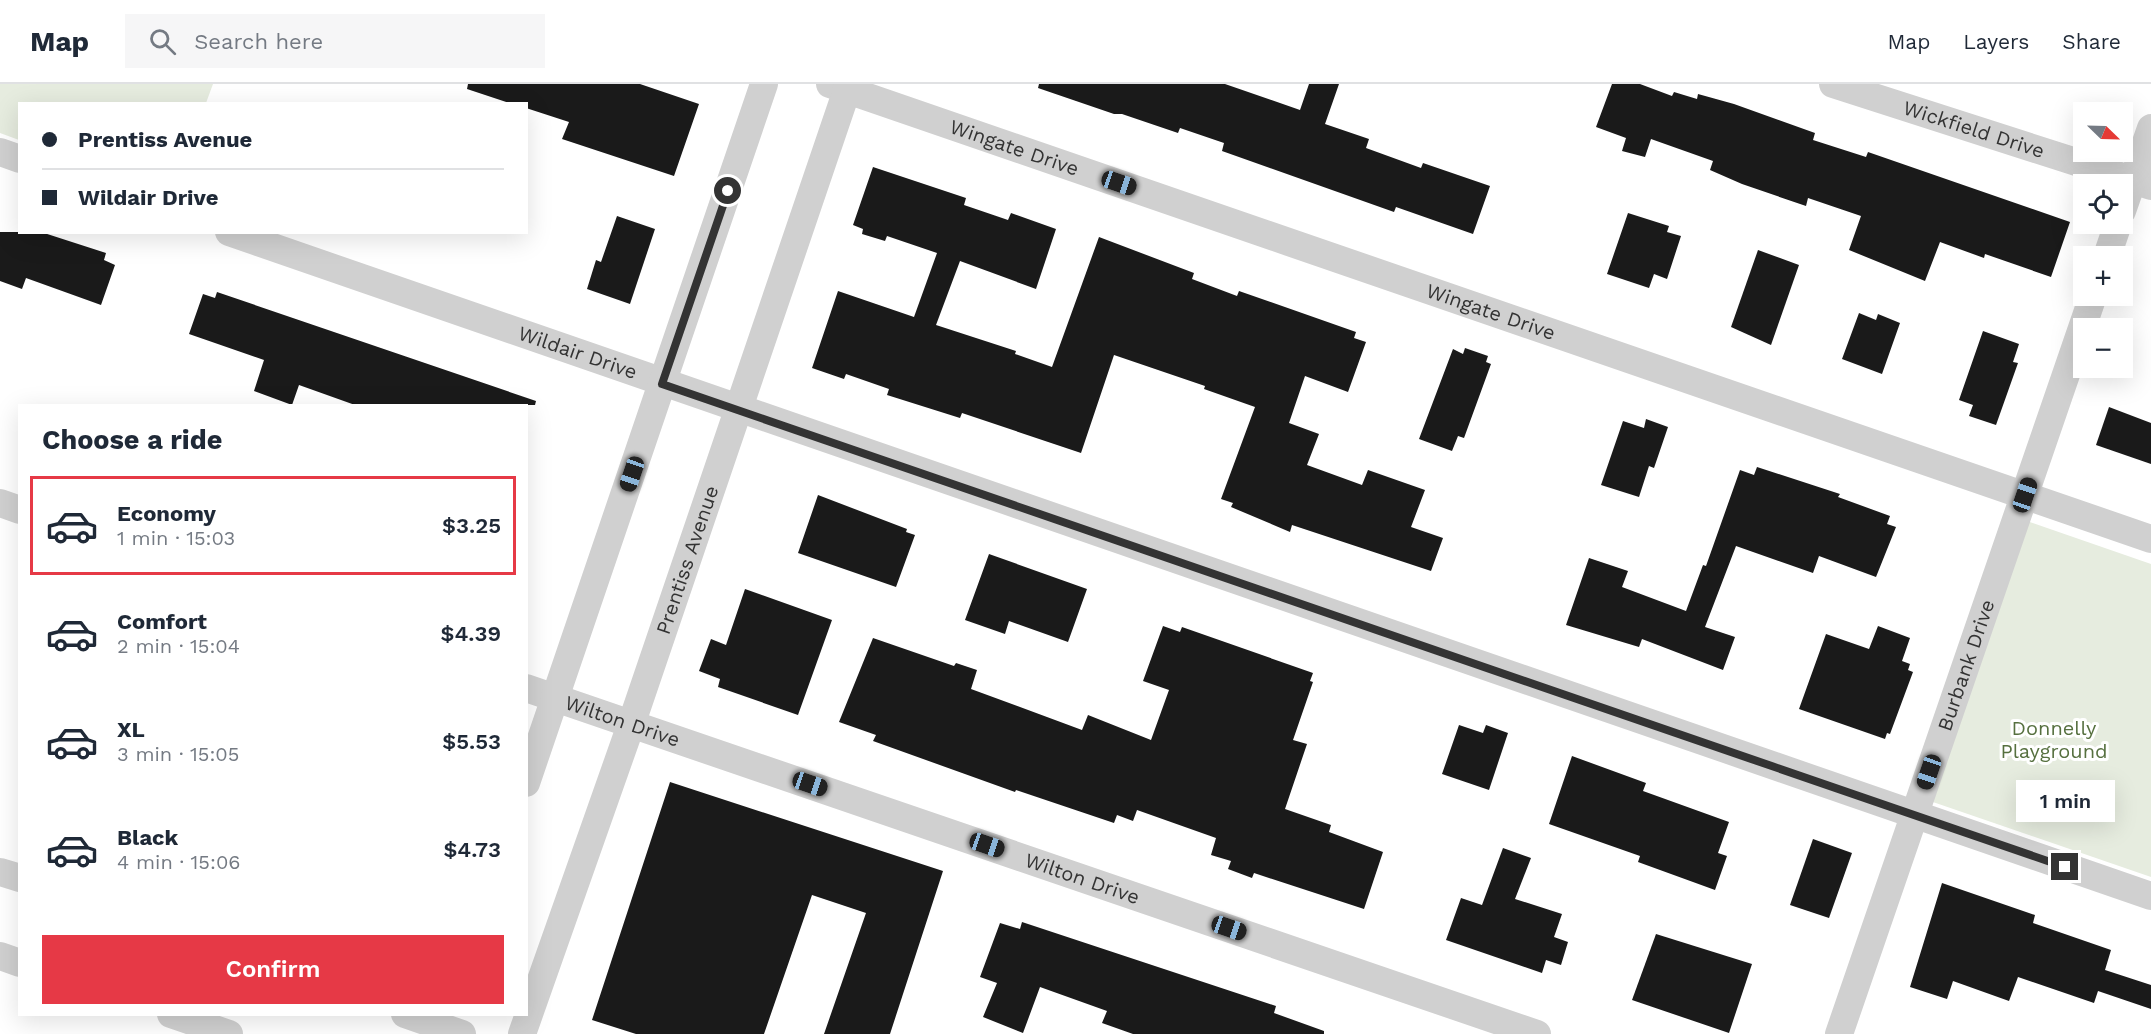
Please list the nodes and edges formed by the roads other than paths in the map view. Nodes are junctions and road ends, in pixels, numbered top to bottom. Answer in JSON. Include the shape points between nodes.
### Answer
{"nodes":[{"id":1,"x":764,"y":84,"type":"edge"},
{"id":2,"x":1833,"y":84,"type":"edge"},
{"id":3,"x":842,"y":86,"type":"edge"},
{"id":4,"x":2151,"y":128,"type":"edge"},
{"id":5,"x":0,"y":152,"type":"edge"},
{"id":6,"x":18,"y":158,"type":"edge"},
{"id":7,"x":2142,"y":183,"type":"edge"},
{"id":8,"x":2133,"y":196,"type":"edge"},
{"id":9,"x":235,"y":234,"type":"edge"},
{"id":10,"x":2090,"y":306,"type":"edge"},
{"id":11,"x":662,"y":384,"type":"junction"},
{"id":12,"x":739,"y":410,"type":"junction"},
{"id":13,"x":2025,"y":495,"type":"junction"},
{"id":14,"x":0,"y":503,"type":"edge"},
{"id":15,"x":18,"y":509,"type":"edge"},
{"id":16,"x":2151,"y":538,"type":"edge"},
{"id":17,"x":528,"y":689,"type":"edge"},
{"id":18,"x":555,"y":698,"type":"junction"},
{"id":19,"x":632,"y":722,"type":"junction"},
{"id":20,"x":528,"y":777,"type":"edge"},
{"id":21,"x":1915,"y":815,"type":"junction"},
{"id":22,"x":0,"y":872,"type":"edge"},
{"id":23,"x":18,"y":877,"type":"edge"},
{"id":24,"x":2151,"y":896,"type":"edge"},
{"id":25,"x":0,"y":956,"type":"edge"},
{"id":26,"x":18,"y":962,"type":"edge"},
{"id":27,"x":177,"y":1016,"type":"edge"},
{"id":28,"x":412,"y":1016,"type":"edge"},
{"id":29,"x":448,"y":1027,"type":"edge"},
{"id":30,"x":229,"y":1034,"type":"edge"},
{"id":31,"x":522,"y":1034,"type":"edge"},
{"id":32,"x":1537,"y":1034,"type":"edge"},
{"id":33,"x":1839,"y":1034,"type":"edge"}],
"edges":[{"from":1,"to":11,"type":"street"},
{"from":2,"to":7,"type":"street","name":"Wickfield Drive"},
{"from":3,"to":12,"type":"street","name":"Prentiss Avenue"},
{"from":3,"to":13,"type":"street","name":"Wingate Drive"},
{"from":4,"to":7,"type":"street"},
{"from":5,"to":6,"type":"street"},
{"from":7,"to":8,"type":"street"},
{"from":9,"to":11,"type":"street","name":"Wildair Drive"},
{"from":10,"to":13,"type":"street","name":"Burbank Drive"},
{"from":11,"to":12,"type":"street","name":"Wildair Drive"},
{"from":11,"to":18,"type":"street"},
{"from":12,"to":19,"type":"street","name":"Prentiss Avenue"},
{"from":12,"to":21,"type":"street","name":"Wildair Drive"},
{"from":13,"to":16,"type":"street","name":"Wingate Drive"},
{"from":13,"to":21,"type":"street","name":"Burbank Drive"},
{"from":14,"to":15,"type":"street"},
{"from":17,"to":18,"type":"street","name":"Wilton Drive"},
{"from":18,"to":19,"type":"street","name":"Wilton Drive"},
{"from":18,"to":20,"type":"street"},
{"from":19,"to":31,"type":"street","name":"Prentiss Avenue"},
{"from":19,"to":32,"type":"street","name":"Wilton Drive"},
{"from":21,"to":24,"type":"street","name":"Wildair Drive"},
{"from":21,"to":33,"type":"street","name":"Burbank Drive"},
{"from":22,"to":23,"type":"street"},
{"from":25,"to":26,"type":"street"},
{"from":27,"to":30,"type":"street"},
{"from":28,"to":29,"type":"street"}]}
